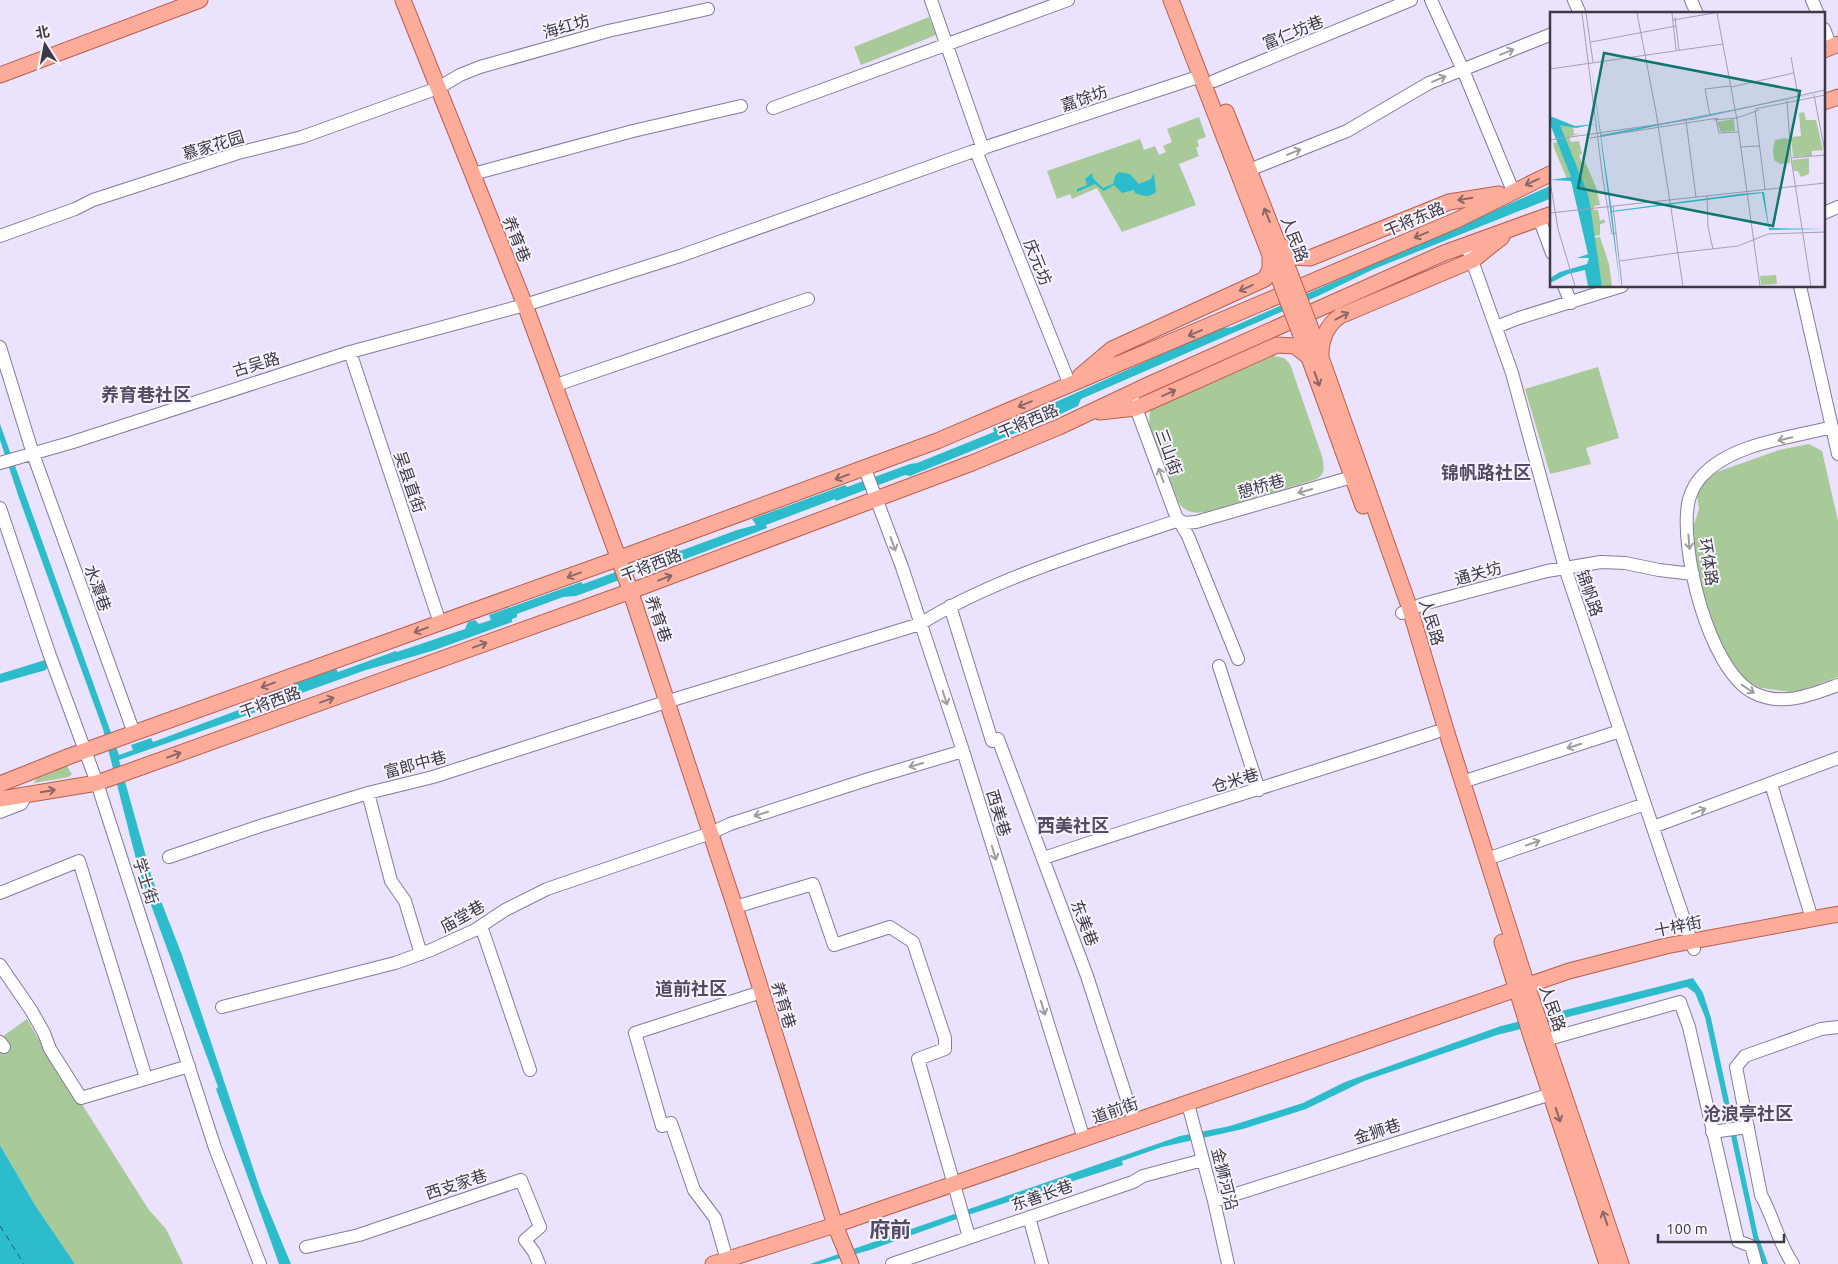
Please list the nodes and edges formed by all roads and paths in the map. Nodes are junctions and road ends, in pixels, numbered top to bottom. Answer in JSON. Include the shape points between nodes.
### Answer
{"nodes":[{"id":1,"x":200,"y":0,"type":"edge"},
{"id":2,"x":403,"y":0,"type":"edge"},
{"id":3,"x":931,"y":0,"type":"edge"},
{"id":4,"x":1068,"y":0,"type":"edge"},
{"id":5,"x":1171,"y":0,"type":"edge"},
{"id":6,"x":1182,"y":0,"type":"edge"},
{"id":7,"x":1411,"y":0,"type":"edge"},
{"id":8,"x":1431,"y":0,"type":"edge"},
{"id":9,"x":1574,"y":0,"type":"edge"},
{"id":10,"x":1691,"y":0,"type":"edge"},
{"id":11,"x":1812,"y":0,"type":"edge"},
{"id":12,"x":708,"y":9,"type":"dead end"},
{"id":13,"x":1579,"y":12,"type":"edge"},
{"id":14,"x":1696,"y":12,"type":"edge"},
{"id":15,"x":1817,"y":12,"type":"edge"},
{"id":16,"x":1550,"y":35,"type":"edge"},
{"id":17,"x":1826,"y":35,"type":"edge"},
{"id":18,"x":947,"y":44,"type":"junction"},
{"id":19,"x":1831,"y":47,"type":"edge"},
{"id":20,"x":1463,"y":70,"type":"junction"},
{"id":21,"x":0,"y":75,"type":"edge"},
{"id":22,"x":1208,"y":78,"type":"junction"},
{"id":23,"x":438,"y":88,"type":"junction"},
{"id":24,"x":1838,"y":97,"type":"edge"},
{"id":25,"x":1826,"y":101,"type":"edge"},
{"id":26,"x":741,"y":106,"type":"dead end"},
{"id":27,"x":773,"y":108,"type":"dead end"},
{"id":28,"x":980,"y":150,"type":"junction"},
{"id":29,"x":1249,"y":170,"type":"junction"},
{"id":30,"x":472,"y":174,"type":"junction"},
{"id":31,"x":1550,"y":174,"type":"edge"},
{"id":32,"x":1513,"y":191,"type":"junction"},
{"id":33,"x":1838,"y":207,"type":"edge"},
{"id":34,"x":1826,"y":212,"type":"edge"},
{"id":35,"x":1545,"y":216,"type":"edge"},
{"id":36,"x":781,"y":220,"type":"joint"},
{"id":37,"x":1515,"y":227,"type":"junction"},
{"id":38,"x":0,"y":236,"type":"edge"},
{"id":39,"x":1550,"y":242,"type":"edge"},
{"id":40,"x":1466,"y":245,"type":"junction"},
{"id":41,"x":1274,"y":248,"type":"junction"},
{"id":42,"x":1473,"y":260,"type":"junction"},
{"id":43,"x":1286,"y":283,"type":"junction"},
{"id":44,"x":1565,"y":288,"type":"edge"},
{"id":45,"x":1616,"y":288,"type":"edge"},
{"id":46,"x":1800,"y":288,"type":"edge"},
{"id":47,"x":808,"y":299,"type":"dead end"},
{"id":48,"x":1571,"y":303,"type":"junction"},
{"id":49,"x":525,"y":305,"type":"junction"},
{"id":50,"x":1303,"y":326,"type":"junction"},
{"id":51,"x":1496,"y":327,"type":"junction"},
{"id":52,"x":0,"y":347,"type":"edge"},
{"id":53,"x":1112,"y":349,"type":"junction"},
{"id":54,"x":350,"y":352,"type":"junction"},
{"id":55,"x":1316,"y":358,"type":"junction"},
{"id":56,"x":1119,"y":365,"type":"junction"},
{"id":57,"x":1070,"y":385,"type":"junction"},
{"id":58,"x":556,"y":386,"type":"junction"},
{"id":59,"x":1131,"y":393,"type":"junction"},
{"id":60,"x":1136,"y":408,"type":"junction"},
{"id":61,"x":1089,"y":413,"type":"junction"},
{"id":62,"x":1832,"y":427,"type":"junction"},
{"id":63,"x":33,"y":454,"type":"junction"},
{"id":64,"x":1838,"y":454,"type":"edge"},
{"id":65,"x":0,"y":463,"type":"edge"},
{"id":66,"x":866,"y":472,"type":"junction"},
{"id":67,"x":1352,"y":477,"type":"junction"},
{"id":68,"x":875,"y":494,"type":"junction"},
{"id":69,"x":0,"y":508,"type":"edge"},
{"id":70,"x":1179,"y":520,"type":"junction"},
{"id":71,"x":621,"y":562,"type":"junction"},
{"id":72,"x":1565,"y":568,"type":"junction"},
{"id":73,"x":1694,"y":574,"type":"junction"},
{"id":74,"x":630,"y":587,"type":"junction"},
{"id":75,"x":950,"y":606,"type":"junction"},
{"id":76,"x":1406,"y":611,"type":"junction"},
{"id":77,"x":440,"y":623,"type":"junction"},
{"id":78,"x":920,"y":624,"type":"junction"},
{"id":79,"x":1238,"y":660,"type":"dead end"},
{"id":80,"x":1219,"y":666,"type":"dead end"},
{"id":81,"x":1838,"y":685,"type":"edge"},
{"id":82,"x":669,"y":701,"type":"junction"},
{"id":83,"x":1620,"y":731,"type":"junction"},
{"id":84,"x":1436,"y":732,"type":"junction"},
{"id":85,"x":134,"y":733,"type":"junction"},
{"id":86,"x":86,"y":750,"type":"junction"},
{"id":87,"x":963,"y":751,"type":"junction"},
{"id":88,"x":1838,"y":758,"type":"edge"},
{"id":89,"x":2,"y":780,"type":"edge"},
{"id":90,"x":1462,"y":782,"type":"junction"},
{"id":91,"x":98,"y":783,"type":"junction"},
{"id":92,"x":1771,"y":784,"type":"junction"},
{"id":93,"x":1259,"y":790,"type":"junction"},
{"id":94,"x":368,"y":793,"type":"junction"},
{"id":95,"x":27,"y":794,"type":"junction"},
{"id":96,"x":0,"y":799,"type":"edge"},
{"id":97,"x":1646,"y":804,"type":"junction"},
{"id":98,"x":0,"y":812,"type":"edge"},
{"id":99,"x":1653,"y":828,"type":"junction"},
{"id":100,"x":711,"y":833,"type":"junction"},
{"id":101,"x":169,"y":857,"type":"dead end"},
{"id":102,"x":1044,"y":858,"type":"junction"},
{"id":103,"x":1487,"y":860,"type":"junction"},
{"id":104,"x":0,"y":893,"type":"edge"},
{"id":105,"x":735,"y":907,"type":"junction"},
{"id":106,"x":1838,"y":914,"type":"edge"},
{"id":107,"x":1812,"y":919,"type":"junction"},
{"id":108,"x":1838,"y":922,"type":"edge"},
{"id":109,"x":481,"y":926,"type":"junction"},
{"id":110,"x":1693,"y":945,"type":"junction"},
{"id":111,"x":421,"y":954,"type":"junction"},
{"id":112,"x":0,"y":965,"type":"edge"},
{"id":113,"x":761,"y":992,"type":"junction"},
{"id":114,"x":1525,"y":999,"type":"junction"},
{"id":115,"x":222,"y":1007,"type":"dead end"},
{"id":116,"x":1838,"y":1027,"type":"edge"},
{"id":117,"x":1540,"y":1037,"type":"junction"},
{"id":118,"x":189,"y":1066,"type":"junction"},
{"id":119,"x":530,"y":1070,"type":"dead end"},
{"id":120,"x":146,"y":1078,"type":"junction"},
{"id":121,"x":1551,"y":1094,"type":"junction"},
{"id":122,"x":1189,"y":1108,"type":"junction"},
{"id":123,"x":1134,"y":1121,"type":"junction"},
{"id":124,"x":1738,"y":1128,"type":"junction"},
{"id":125,"x":1712,"y":1132,"type":"junction"},
{"id":126,"x":1084,"y":1139,"type":"junction"},
{"id":127,"x":1203,"y":1160,"type":"junction"},
{"id":128,"x":957,"y":1194,"type":"junction"},
{"id":129,"x":1214,"y":1201,"type":"junction"},
{"id":130,"x":1029,"y":1217,"type":"junction"},
{"id":131,"x":969,"y":1238,"type":"junction"},
{"id":132,"x":844,"y":1246,"type":"edge"},
{"id":133,"x":306,"y":1247,"type":"dead end"},
{"id":134,"x":720,"y":1262,"type":"edge"},
{"id":135,"x":260,"y":1264,"type":"edge"},
{"id":136,"x":539,"y":1264,"type":"edge"},
{"id":137,"x":742,"y":1264,"type":"edge"},
{"id":138,"x":892,"y":1264,"type":"edge"},
{"id":139,"x":1042,"y":1264,"type":"edge"},
{"id":140,"x":1228,"y":1264,"type":"edge"},
{"id":141,"x":1607,"y":1264,"type":"edge"},
{"id":142,"x":1621,"y":1264,"type":"edge"},
{"id":143,"x":1756,"y":1264,"type":"edge"},
{"id":144,"x":1794,"y":1264,"type":"edge"}],
"edges":[{"from":1,"to":21,"type":"main road"},
{"from":2,"to":23,"type":"main road","name":"养育巷"},
{"from":3,"to":18,"type":"street","name":"庆元坊"},
{"from":4,"to":18,"type":"street"},
{"from":5,"to":22,"type":"main road","name":"人民路"},
{"from":6,"to":22,"type":"main road","name":"人民路"},
{"from":7,"to":22,"type":"street","name":"富仁坊巷"},
{"from":8,"to":20,"type":"street"},
{"from":9,"to":13,"type":"street"},
{"from":10,"to":14,"type":"street"},
{"from":11,"to":15,"type":"street"},
{"from":12,"to":23,"type":"street","name":"海红坊","via":[[608,31],[480,67]]},
{"from":20,"to":16,"type":"street","one_way":true},
{"from":17,"to":19,"type":"street"},
{"from":18,"to":27,"type":"street"},
{"from":18,"to":28,"type":"street","name":"庆元坊"},
{"from":29,"to":20,"type":"street","one_way":true,"via":[[1347,131],[1429,84]]},
{"from":20,"to":32,"type":"street"},
{"from":22,"to":28,"type":"street","name":"嘉馀坊"},
{"from":22,"to":29,"type":"main road","name":"人民路"},
{"from":22,"to":41,"type":"main road","name":"人民路"},
{"from":23,"to":30,"type":"main road","name":"养育巷"},
{"from":23,"to":38,"type":"street","name":"慕家花园","via":[[302,137],[238,153],[93,200]]},
{"from":24,"to":25,"type":"main road"},
{"from":26,"to":30,"type":"street"},
{"from":28,"to":36,"type":"street","name":"嘉馀坊"},
{"from":28,"to":57,"type":"street","name":"庆元坊"},
{"from":41,"to":29,"type":"main road","name":"人民路","one_way":true},
{"from":30,"to":49,"type":"main road","name":"养育巷"},
{"from":31,"to":32,"type":"main road","name":"干将东路","one_way":true},
{"from":32,"to":41,"type":"main road","one_way":true,"via":[[1449,202],[1310,258],[1291,256]]},
{"from":32,"to":43,"type":"main road","name":"干将东路","one_way":true,"via":[[1457,220]]},
{"from":33,"to":34,"type":"street"},
{"from":35,"to":37,"type":"main road"},
{"from":35,"to":39,"type":"street"},
{"from":36,"to":49,"type":"street","name":"古吴路"},
{"from":37,"to":40,"type":"main road"},
{"from":37,"to":42,"type":"main road"},
{"from":40,"to":42,"type":"street","name":"锦帆路"},
{"from":40,"to":50,"type":"main road"},
{"from":41,"to":43,"type":"main road","name":"人民路"},
{"from":41,"to":53,"type":"main road","one_way":true,"via":[[1268,274],[1259,283]]},
{"from":42,"to":51,"type":"street","name":"锦帆路"},
{"from":55,"to":42,"type":"main road","one_way":true,"via":[[1331,322],[1340,316]]},
{"from":43,"to":50,"type":"main road","name":"人民路","bridge":true},
{"from":43,"to":56,"type":"main road","name":"干将西路","one_way":true},
{"from":44,"to":48,"type":"street"},
{"from":45,"to":48,"type":"street"},
{"from":46,"to":62,"type":"street"},
{"from":47,"to":58,"type":"street"},
{"from":48,"to":51,"type":"street"},
{"from":49,"to":54,"type":"street","name":"古吴路"},
{"from":49,"to":58,"type":"main road","name":"养育巷"},
{"from":50,"to":55,"type":"main road","name":"人民路"},
{"from":50,"to":59,"type":"main road","name":"干将西路"},
{"from":51,"to":72,"type":"street","name":"锦帆路","via":[[1521,405]]},
{"from":52,"to":63,"type":"street","name":"水潭巷"},
{"from":53,"to":56,"type":"main road"},
{"from":53,"to":57,"type":"main road"},
{"from":54,"to":63,"type":"street","name":"古吴路"},
{"from":54,"to":77,"type":"street","name":"吴县直街"},
{"from":60,"to":55,"type":"main road","one_way":true,"via":[[1277,345],[1295,346]]},
{"from":55,"to":67,"type":"main road","name":"人民路","one_way":true},
{"from":55,"to":76,"type":"main road","name":"人民路"},
{"from":56,"to":57,"type":"main road","name":"干将西路"},
{"from":57,"to":66,"type":"main road","name":"干将西路","one_way":true},
{"from":58,"to":71,"type":"main road","name":"养育巷"},
{"from":59,"to":60,"type":"street","name":"三山街"},
{"from":59,"to":61,"type":"main road","name":"干将西路"},
{"from":60,"to":61,"type":"main road"},
{"from":70,"to":60,"type":"street","name":"三山街","one_way":true},
{"from":61,"to":68,"type":"main road","name":"干将西路","via":[[997,453]]},
{"from":62,"to":64,"type":"street"},
{"from":62,"to":73,"type":"street","name":"环体路","one_way":true,"via":[[1734,452],[1702,476],[1692,489],[1688,509]]},
{"from":63,"to":65,"type":"street","name":"古吴路"},
{"from":63,"to":85,"type":"street","name":"水潭巷"},
{"from":66,"to":68,"type":"street","name":"西美巷"},
{"from":66,"to":71,"type":"main road","name":"干将西路","one_way":true},
{"from":67,"to":70,"type":"street","name":"憩桥巷","one_way":true,"via":[[1196,522]]},
{"from":67,"to":76,"type":"main road","name":"人民路"},
{"from":74,"to":68,"type":"main road","name":"干将西路","one_way":true},
{"from":68,"to":78,"type":"street","name":"西美巷","one_way":true},
{"from":69,"to":86,"type":"street","name":"学士街"},
{"from":70,"to":75,"type":"street","name":"憩桥巷","via":[[1022,576]]},
{"from":70,"to":79,"type":"street","name":"三山街"},
{"from":71,"to":74,"type":"main road","name":"养育巷","bridge":true},
{"from":71,"to":77,"type":"main road","name":"干将西路","one_way":true},
{"from":72,"to":73,"type":"street","name":"通关坊","via":[[1615,562]]},
{"from":72,"to":76,"type":"street","name":"通关坊"},
{"from":72,"to":83,"type":"street","name":"锦帆路"},
{"from":73,"to":81,"type":"street","name":"环体路","one_way":true,"via":[[1700,603],[1717,650],[1728,670],[1746,689],[1761,696],[1785,700]]},
{"from":74,"to":82,"type":"main road","name":"养育巷"},
{"from":91,"to":74,"type":"main road","name":"干将西路","one_way":true},
{"from":75,"to":78,"type":"street","name":"憩桥巷"},
{"from":75,"to":102,"type":"street","name":"东美巷","via":[[995,740]]},
{"from":76,"to":84,"type":"main road","name":"人民路"},
{"from":76,"to":90,"type":"main road","name":"人民路"},
{"from":77,"to":85,"type":"main road","name":"干将西路","one_way":true},
{"from":78,"to":82,"type":"street","name":"富郎中巷"},
{"from":78,"to":87,"type":"street","name":"西美巷","one_way":true},
{"from":80,"to":93,"type":"street"},
{"from":82,"to":94,"type":"street","name":"富郎中巷","via":[[433,777]]},
{"from":82,"to":100,"type":"main road","name":"养育巷"},
{"from":83,"to":90,"type":"street","one_way":true},
{"from":83,"to":97,"type":"street","name":"锦帆路"},
{"from":84,"to":93,"type":"street","name":"仓米巷"},
{"from":84,"to":114,"type":"main road","name":"人民路"},
{"from":85,"to":86,"type":"main road","name":"干将西路"},
{"from":86,"to":89,"type":"main road","name":"干将西路"},
{"from":86,"to":91,"type":"street","name":"学士街"},
{"from":87,"to":100,"type":"street","name":"庙堂巷","one_way":true,"via":[[730,824]]},
{"from":87,"to":126,"type":"street","name":"西美巷","one_way":true},
{"from":88,"to":92,"type":"street"},
{"from":90,"to":103,"type":"main road","name":"人民路"},
{"from":95,"to":91,"type":"main road","name":"干将西路","one_way":true},
{"from":91,"to":118,"type":"street","name":"学士街"},
{"from":99,"to":92,"type":"street","one_way":true},
{"from":92,"to":107,"type":"street"},
{"from":93,"to":102,"type":"street","name":"仓米巷"},
{"from":94,"to":101,"type":"street","name":"富郎中巷"},
{"from":94,"to":111,"type":"street","via":[[391,881],[405,900]]},
{"from":95,"to":96,"type":"main road","name":"干将西路"},
{"from":95,"to":98,"type":"street","via":[[21,804]]},
{"from":97,"to":99,"type":"street","name":"锦帆路"},
{"from":103,"to":97,"type":"street","one_way":true},
{"from":99,"to":110,"type":"street","name":"锦帆路"},
{"from":100,"to":105,"type":"main road","name":"养育巷"},
{"from":100,"to":109,"type":"street","name":"庙堂巷","via":[[547,890],[505,910]]},
{"from":102,"to":123,"type":"street","name":"东美巷"},
{"from":103,"to":114,"type":"main road","name":"人民路"},
{"from":104,"to":120,"type":"street","via":[[79,860]]},
{"from":105,"to":113,"type":"main road","name":"养育巷"},
{"from":105,"to":128,"type":"street","via":[[813,884],[834,945],[890,927],[913,942],[945,1038],[945,1049],[918,1059]]},
{"from":106,"to":107,"type":"main road","name":"十梓街"},
{"from":107,"to":110,"type":"main road","name":"十梓街"},
{"from":108,"to":110,"type":"main road","name":"十梓街"},
{"from":109,"to":111,"type":"street","name":"庙堂巷"},
{"from":109,"to":119,"type":"street"},
{"from":110,"to":114,"type":"main road","name":"十梓街","via":[[1602,970]]},
{"from":111,"to":115,"type":"street","name":"庙堂巷"},
{"from":112,"to":120,"type":"street","via":[[36,1018],[50,1050],[81,1098]]},
{"from":113,"to":132,"type":"main road","name":"养育巷"},
{"from":113,"to":134,"type":"street","via":[[635,1033],[662,1126],[671,1123],[694,1190],[715,1218]]},
{"from":114,"to":117,"type":"main road","name":"人民路"},
{"from":114,"to":122,"type":"main road","name":"道前街"},
{"from":116,"to":124,"type":"street","via":[[1821,1029],[1745,1056],[1736,1067]]},
{"from":117,"to":121,"type":"main road","name":"人民路"},
{"from":117,"to":125,"type":"street","via":[[1680,1002],[1689,1027]]},
{"from":142,"to":117,"type":"main road","name":"人民路","one_way":true},
{"from":118,"to":120,"type":"street"},
{"from":118,"to":135,"type":"street","name":"学士街"},
{"from":121,"to":129,"type":"street","name":"金狮巷"},
{"from":121,"to":141,"type":"main road","name":"人民路","one_way":true},
{"from":122,"to":123,"type":"main road","name":"道前街"},
{"from":122,"to":127,"type":"street","name":"金狮河沿"},
{"from":122,"to":128,"type":"main road","name":"道前街"},
{"from":123,"to":126,"type":"main road","name":"道前街"},
{"from":124,"to":125,"type":"street"},
{"from":124,"to":144,"type":"street","via":[[1783,1250]]},
{"from":125,"to":143,"type":"street","via":[[1738,1241],[1751,1246]]},
{"from":126,"to":128,"type":"main road","name":"道前街"},
{"from":127,"to":129,"type":"street","name":"金狮河沿"},
{"from":127,"to":130,"type":"street","name":"东善长巷","via":[[1143,1176]]},
{"from":128,"to":131,"type":"street"},
{"from":128,"to":132,"type":"main road","name":"道前街"},
{"from":129,"to":140,"type":"street","name":"金狮河沿"},
{"from":130,"to":131,"type":"street","name":"东善长巷"},
{"from":130,"to":139,"type":"street"},
{"from":131,"to":138,"type":"street","name":"东善长巷"},
{"from":132,"to":134,"type":"main road","name":"道前街"},
{"from":132,"to":137,"type":"main road","name":"道前街"},
{"from":133,"to":136,"type":"street","name":"西支家巷","via":[[359,1235],[521,1180],[540,1226],[525,1240]]}]}
